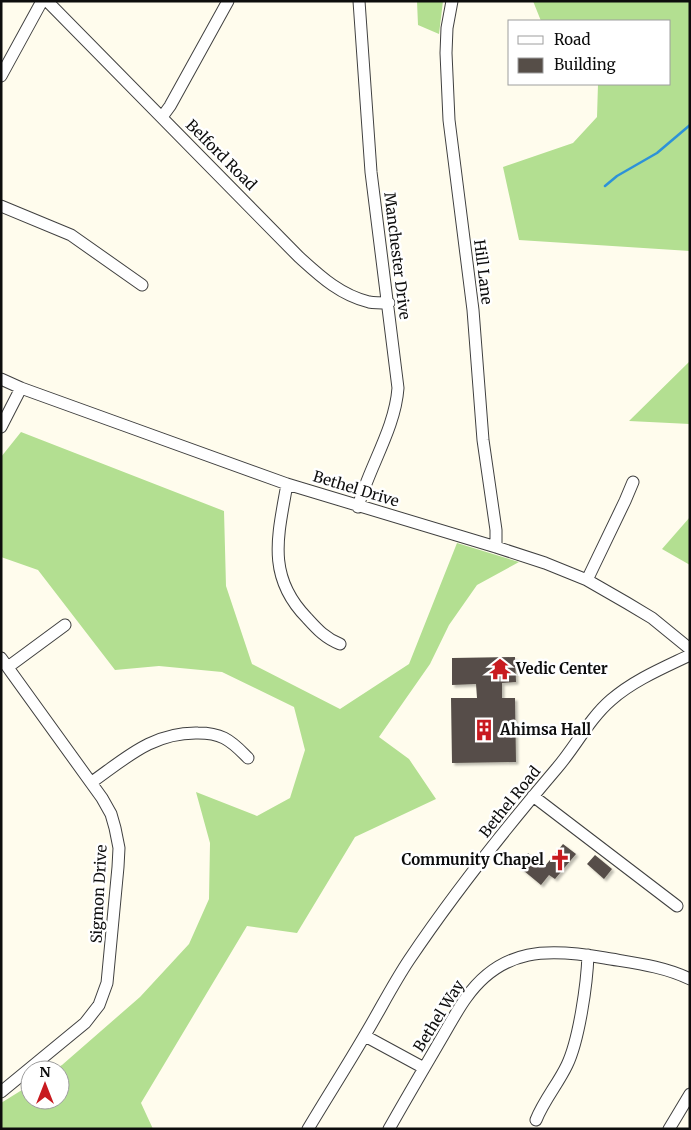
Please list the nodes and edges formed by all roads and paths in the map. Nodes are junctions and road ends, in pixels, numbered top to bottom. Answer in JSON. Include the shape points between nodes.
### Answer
{"nodes":[{"id":1,"x":42,"y":1,"type":"edge"},
{"id":2,"x":47,"y":1,"type":"edge"},
{"id":3,"x":228,"y":1,"type":"edge"},
{"id":4,"x":359,"y":1,"type":"edge"},
{"id":5,"x":452,"y":1,"type":"edge"},
{"id":6,"x":1,"y":76,"type":"edge"},
{"id":7,"x":162,"y":117,"type":"junction"},
{"id":8,"x":1,"y":206,"type":"edge"},
{"id":9,"x":142,"y":285,"type":"dead end"},
{"id":10,"x":389,"y":303,"type":"junction"},
{"id":11,"x":1,"y":379,"type":"edge"},
{"id":12,"x":21,"y":388,"type":"junction"},
{"id":13,"x":1,"y":427,"type":"edge"},
{"id":14,"x":633,"y":482,"type":"dead end"},
{"id":15,"x":287,"y":484,"type":"junction"},
{"id":16,"x":358,"y":507,"type":"junction"},
{"id":17,"x":496,"y":547,"type":"junction"},
{"id":18,"x":587,"y":580,"type":"junction"},
{"id":19,"x":65,"y":625,"type":"dead end"},
{"id":20,"x":340,"y":644,"type":"dead end"},
{"id":21,"x":690,"y":648,"type":"edge"},
{"id":22,"x":690,"y":655,"type":"edge"},
{"id":23,"x":5,"y":663,"type":"edge"},
{"id":24,"x":248,"y":758,"type":"dead end"},
{"id":25,"x":92,"y":782,"type":"junction"},
{"id":26,"x":533,"y":796,"type":"junction"},
{"id":27,"x":678,"y":906,"type":"dead end"},
{"id":28,"x":588,"y":955,"type":"junction"},
{"id":29,"x":690,"y":979,"type":"edge"},
{"id":30,"x":365,"y":1036,"type":"junction"},
{"id":31,"x":424,"y":1068,"type":"junction"},
{"id":32,"x":1,"y":1092,"type":"edge"},
{"id":33,"x":690,"y":1094,"type":"edge"},
{"id":34,"x":536,"y":1120,"type":"dead end"},
{"id":35,"x":308,"y":1129,"type":"edge"},
{"id":36,"x":389,"y":1129,"type":"edge"},
{"id":37,"x":670,"y":1129,"type":"edge"}],
"edges":[{"from":1,"to":6,"type":"street"},
{"from":2,"to":7,"type":"street","name":"Belford Road"},
{"from":3,"to":7,"type":"street"},
{"from":4,"to":10,"type":"street","name":"Manchester Drive","via":[[371,172]]},
{"from":5,"to":17,"type":"street","name":"Hill Lane","via":[[446,53],[449,120]]},
{"from":7,"to":10,"type":"street","name":"Belford Road","via":[[325,281],[369,302]]},
{"from":8,"to":9,"type":"street","via":[[89,246]]},
{"from":10,"to":16,"type":"street","name":"Manchester Drive","via":[[398,379],[397,399]]},
{"from":11,"to":12,"type":"street","name":"Bethel Drive"},
{"from":12,"to":13,"type":"street"},
{"from":12,"to":15,"type":"street","name":"Bethel Drive"},
{"from":14,"to":18,"type":"street"},
{"from":15,"to":16,"type":"street","name":"Bethel Drive"},
{"from":15,"to":20,"type":"street","via":[[278,544],[284,586],[297,608],[321,633]]},
{"from":16,"to":17,"type":"street","name":"Bethel Drive"},
{"from":17,"to":18,"type":"street","name":"Bethel Drive"},
{"from":18,"to":21,"type":"street","name":"Bethel Drive","via":[[652,618]]},
{"from":19,"to":23,"type":"street"},
{"from":22,"to":26,"type":"street","name":"Bethel Road","via":[[644,677],[610,701]]},
{"from":23,"to":25,"type":"street","name":"Sigmon Drive"},
{"from":24,"to":25,"type":"street","via":[[234,744],[214,734],[178,733],[145,745]]},
{"from":25,"to":32,"type":"street","name":"Sigmon Drive","via":[[111,814],[118,848],[107,983],[99,1005],[84,1023]]},
{"from":26,"to":27,"type":"street"},
{"from":26,"to":30,"type":"street","name":"Bethel Road","via":[[428,932]]},
{"from":28,"to":29,"type":"street","name":"Bethel Way","via":[[659,968]]},
{"from":28,"to":31,"type":"street","name":"Bethel Way","via":[[561,951],[536,953],[513,959],[492,970],[466,998]]},
{"from":28,"to":34,"type":"street","via":[[588,974],[572,1054]]},
{"from":30,"to":31,"type":"street"},
{"from":30,"to":35,"type":"street","name":"Bethel Road"},
{"from":31,"to":36,"type":"street","name":"Bethel Way"},
{"from":33,"to":37,"type":"street"}]}
